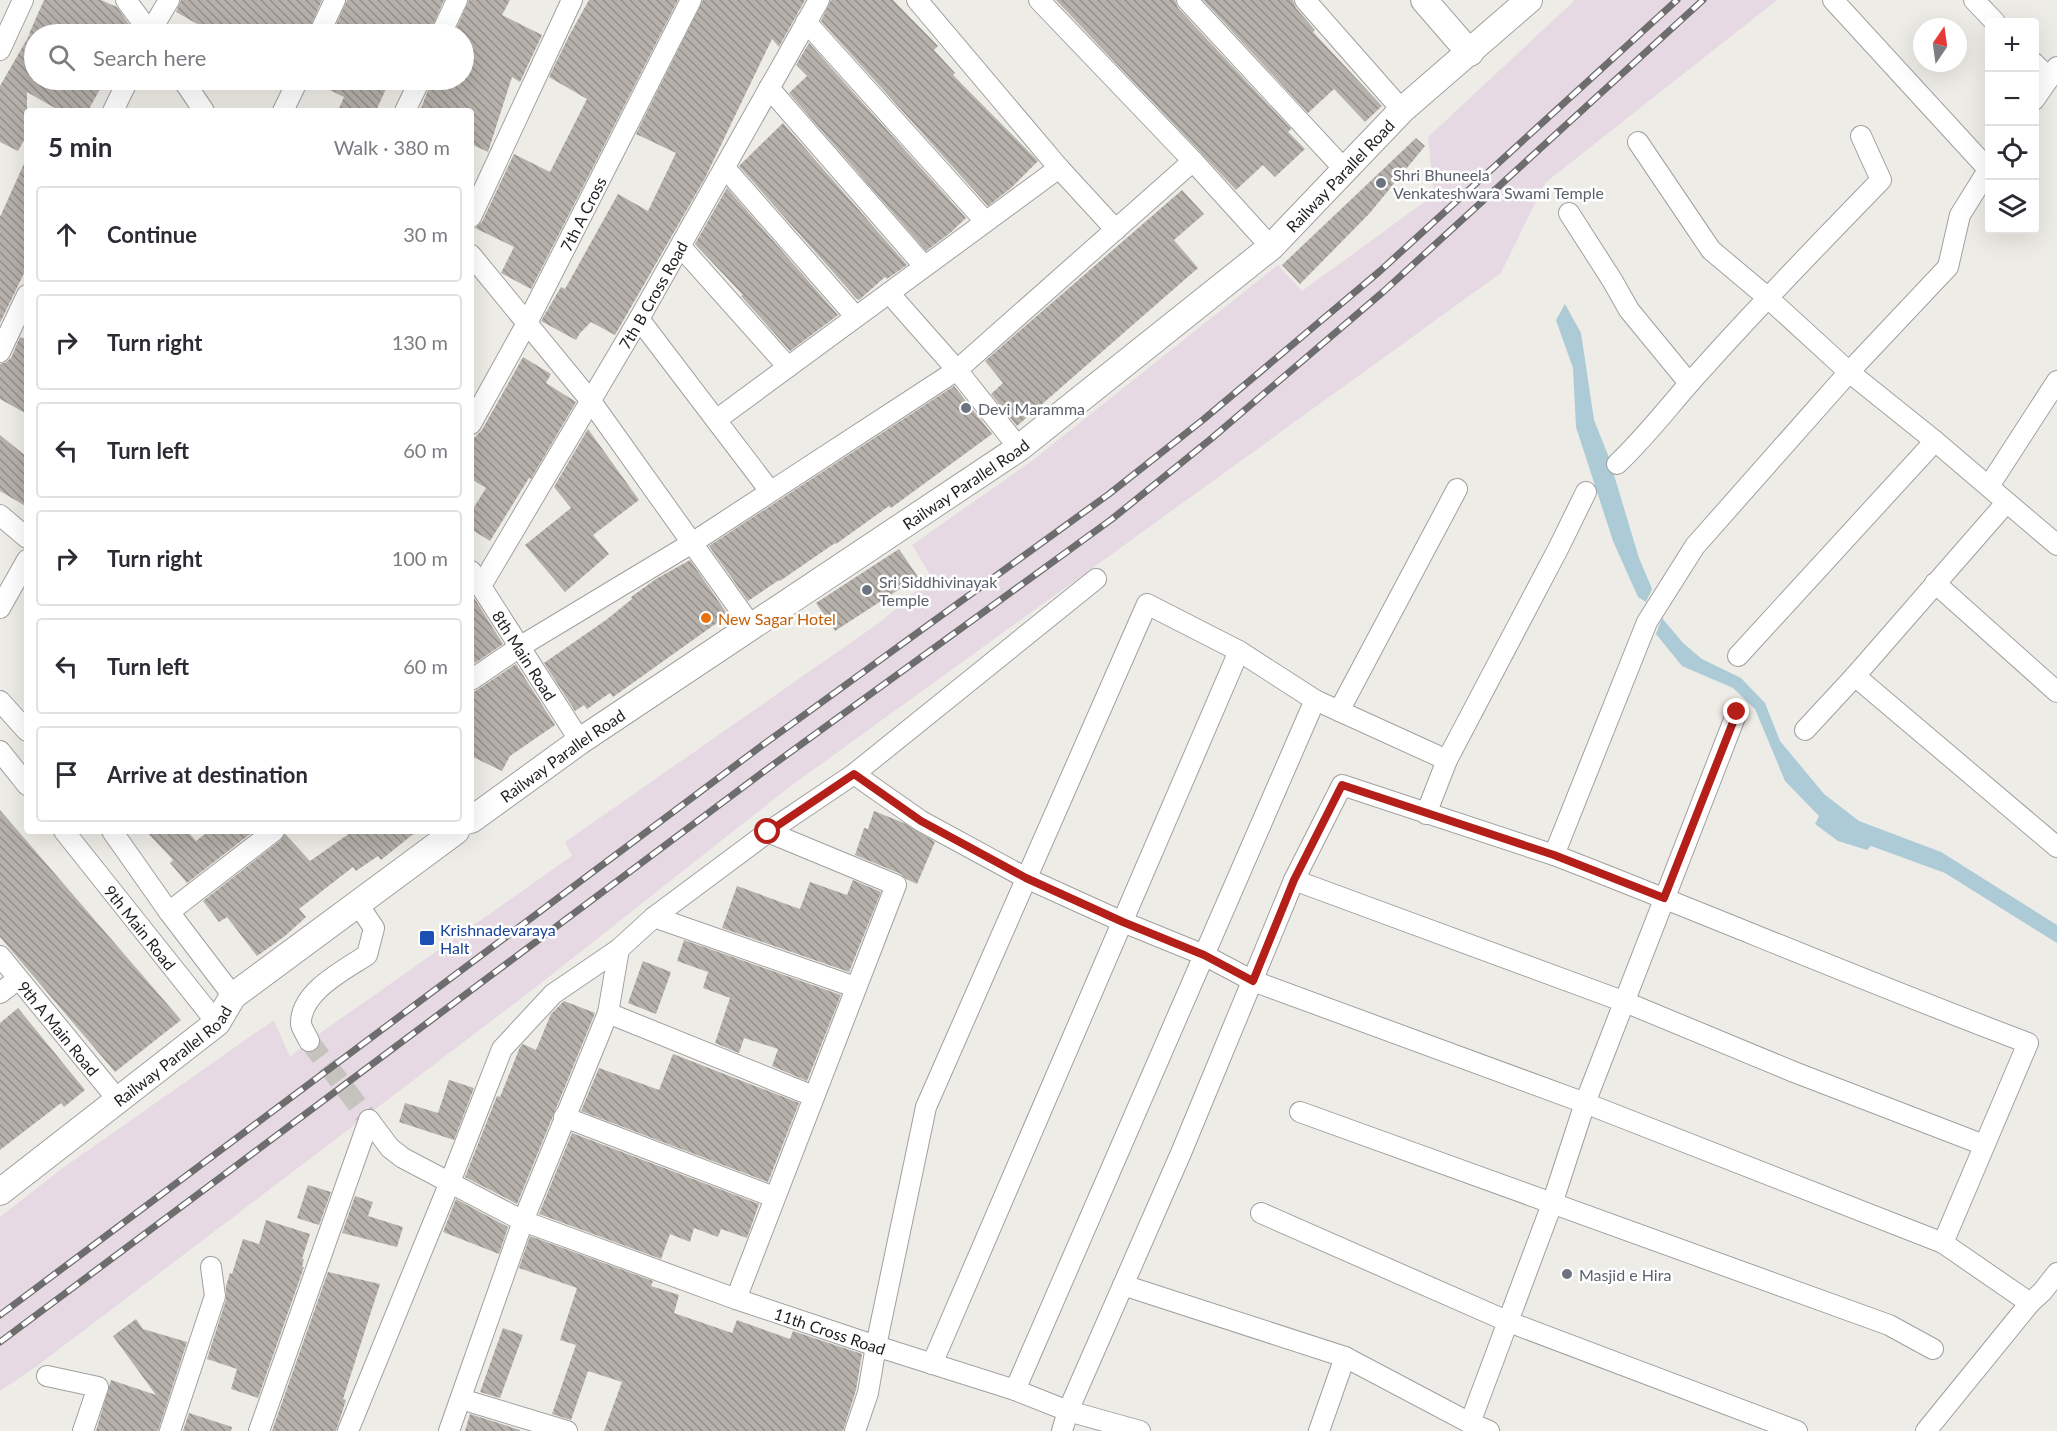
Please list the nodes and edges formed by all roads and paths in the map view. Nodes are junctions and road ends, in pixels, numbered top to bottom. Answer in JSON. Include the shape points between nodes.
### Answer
{"nodes":[{"id":1,"x":23,"y":0,"type":"edge"},
{"id":2,"x":126,"y":0,"type":"edge"},
{"id":3,"x":168,"y":0,"type":"edge"},
{"id":4,"x":335,"y":0,"type":"edge"},
{"id":5,"x":457,"y":0,"type":"edge"},
{"id":6,"x":572,"y":0,"type":"edge"},
{"id":7,"x":691,"y":0,"type":"edge"},
{"id":8,"x":819,"y":0,"type":"edge"},
{"id":9,"x":917,"y":0,"type":"edge"},
{"id":10,"x":1039,"y":0,"type":"edge"},
{"id":11,"x":1187,"y":0,"type":"edge"},
{"id":12,"x":1305,"y":0,"type":"edge"},
{"id":13,"x":1424,"y":0,"type":"edge"},
{"id":14,"x":1529,"y":0,"type":"edge"},
{"id":15,"x":1833,"y":0,"type":"edge"},
{"id":16,"x":1974,"y":0,"type":"edge"},
{"id":17,"x":1991,"y":18,"type":"edge"},
{"id":18,"x":806,"y":22,"type":"junction"},
{"id":19,"x":143,"y":24,"type":"edge"},
{"id":20,"x":155,"y":24,"type":"edge"},
{"id":21,"x":324,"y":24,"type":"edge"},
{"id":22,"x":446,"y":24,"type":"edge"},
{"id":23,"x":0,"y":50,"type":"edge"},
{"id":24,"x":1470,"y":53,"type":"junction"},
{"id":25,"x":2039,"y":65,"type":"edge"},
{"id":26,"x":2053,"y":72,"type":"edge"},
{"id":27,"x":769,"y":88,"type":"junction"},
{"id":28,"x":123,"y":90,"type":"edge"},
{"id":29,"x":190,"y":90,"type":"edge"},
{"id":30,"x":293,"y":90,"type":"edge"},
{"id":31,"x":415,"y":90,"type":"edge"},
{"id":32,"x":2039,"y":93,"type":"edge"},
{"id":33,"x":114,"y":108,"type":"edge"},
{"id":34,"x":202,"y":108,"type":"edge"},
{"id":35,"x":284,"y":108,"type":"edge"},
{"id":36,"x":406,"y":108,"type":"edge"},
{"id":37,"x":1402,"y":110,"type":"junction"},
{"id":38,"x":1861,"y":136,"type":"dead end"},
{"id":39,"x":1638,"y":142,"type":"dead end"},
{"id":40,"x":1193,"y":161,"type":"junction"},
{"id":41,"x":1985,"y":164,"type":"edge"},
{"id":42,"x":725,"y":168,"type":"junction"},
{"id":43,"x":1059,"y":168,"type":"junction"},
{"id":44,"x":1344,"y":170,"type":"junction"},
{"id":45,"x":1985,"y":174,"type":"edge"},
{"id":46,"x":474,"y":211,"type":"edge"},
{"id":47,"x":1569,"y":213,"type":"dead end"},
{"id":48,"x":986,"y":221,"type":"junction"},
{"id":49,"x":1116,"y":230,"type":"junction"},
{"id":50,"x":681,"y":247,"type":"junction"},
{"id":51,"x":1270,"y":247,"type":"junction"},
{"id":52,"x":474,"y":259,"type":"edge"},
{"id":53,"x":924,"y":266,"type":"junction"},
{"id":54,"x":889,"y":293,"type":"junction"},
{"id":55,"x":1767,"y":297,"type":"junction"},
{"id":56,"x":24,"y":301,"type":"edge"},
{"id":57,"x":856,"y":317,"type":"junction"},
{"id":58,"x":639,"y":319,"type":"junction"},
{"id":59,"x":528,"y":323,"type":"junction"},
{"id":60,"x":0,"y":352,"type":"edge"},
{"id":61,"x":788,"y":367,"type":"junction"},
{"id":62,"x":957,"y":370,"type":"junction"},
{"id":63,"x":1849,"y":372,"type":"junction"},
{"id":64,"x":2057,"y":381,"type":"edge"},
{"id":65,"x":1689,"y":383,"type":"junction"},
{"id":66,"x":590,"y":400,"type":"junction"},
{"id":67,"x":474,"y":419,"type":"edge"},
{"id":68,"x":716,"y":420,"type":"junction"},
{"id":69,"x":1935,"y":441,"type":"junction"},
{"id":70,"x":1019,"y":448,"type":"junction"},
{"id":71,"x":1617,"y":464,"type":"dead end"},
{"id":72,"x":1989,"y":486,"type":"junction"},
{"id":73,"x":1457,"y":489,"type":"dead end"},
{"id":74,"x":770,"y":491,"type":"junction"},
{"id":75,"x":1586,"y":492,"type":"dead end"},
{"id":76,"x":2006,"y":503,"type":"junction"},
{"id":77,"x":0,"y":515,"type":"edge"},
{"id":78,"x":24,"y":535,"type":"edge"},
{"id":79,"x":692,"y":543,"type":"junction"},
{"id":80,"x":2057,"y":545,"type":"edge"},
{"id":81,"x":24,"y":572,"type":"edge"},
{"id":82,"x":476,"y":579,"type":"edge"},
{"id":83,"x":1096,"y":579,"type":"dead end"},
{"id":84,"x":1935,"y":583,"type":"junction"},
{"id":85,"x":20,"y":587,"type":"edge"},
{"id":86,"x":0,"y":608,"type":"edge"},
{"id":87,"x":752,"y":627,"type":"junction"},
{"id":88,"x":520,"y":646,"type":"junction"},
{"id":89,"x":1239,"y":651,"type":"junction"},
{"id":90,"x":1738,"y":656,"type":"dead end"},
{"id":91,"x":1855,"y":676,"type":"junction"},
{"id":92,"x":474,"y":678,"type":"edge"},
{"id":93,"x":2057,"y":692,"type":"edge"},
{"id":94,"x":0,"y":700,"type":"edge"},
{"id":95,"x":1315,"y":700,"type":"junction"},
{"id":96,"x":1339,"y":711,"type":"junction"},
{"id":97,"x":1737,"y":712,"type":"dead end"},
{"id":98,"x":24,"y":728,"type":"edge"},
{"id":99,"x":1805,"y":730,"type":"dead end"},
{"id":100,"x":580,"y":741,"type":"junction"},
{"id":101,"x":0,"y":751,"type":"edge"},
{"id":102,"x":1447,"y":760,"type":"junction"},
{"id":103,"x":854,"y":774,"type":"junction"},
{"id":104,"x":24,"y":781,"type":"edge"},
{"id":105,"x":1426,"y":814,"type":"junction"},
{"id":106,"x":474,"y":818,"type":"edge"},
{"id":107,"x":768,"y":832,"type":"junction"},
{"id":108,"x":66,"y":834,"type":"edge"},
{"id":109,"x":114,"y":834,"type":"edge"},
{"id":110,"x":270,"y":834,"type":"edge"},
{"id":111,"x":452,"y":834,"type":"edge"},
{"id":112,"x":2057,"y":847,"type":"edge"},
{"id":113,"x":1554,"y":855,"type":"junction"},
{"id":114,"x":1026,"y":878,"type":"junction"},
{"id":115,"x":1294,"y":880,"type":"junction"},
{"id":116,"x":1664,"y":898,"type":"junction"},
{"id":117,"x":357,"y":903,"type":"junction"},
{"id":118,"x":169,"y":912,"type":"junction"},
{"id":119,"x":654,"y":917,"type":"junction"},
{"id":120,"x":1123,"y":922,"type":"junction"},
{"id":121,"x":619,"y":949,"type":"junction"},
{"id":122,"x":1204,"y":955,"type":"junction"},
{"id":123,"x":0,"y":957,"type":"edge"},
{"id":124,"x":18,"y":979,"type":"junction"},
{"id":125,"x":1253,"y":981,"type":"junction"},
{"id":126,"x":855,"y":987,"type":"junction"},
{"id":127,"x":0,"y":993,"type":"edge"},
{"id":128,"x":233,"y":996,"type":"junction"},
{"id":129,"x":1625,"y":1002,"type":"junction"},
{"id":130,"x":608,"y":1013,"type":"junction"},
{"id":131,"x":217,"y":1023,"type":"junction"},
{"id":132,"x":309,"y":1041,"type":"tunnel mouth"},
{"id":133,"x":813,"y":1096,"type":"junction"},
{"id":134,"x":117,"y":1100,"type":"junction"},
{"id":135,"x":1585,"y":1103,"type":"junction"},
{"id":136,"x":1300,"y":1112,"type":"dead end"},
{"id":137,"x":564,"y":1117,"type":"junction"},
{"id":138,"x":1984,"y":1145,"type":"junction"},
{"id":139,"x":450,"y":1182,"type":"junction"},
{"id":140,"x":0,"y":1192,"type":"edge"},
{"id":141,"x":774,"y":1197,"type":"junction"},
{"id":142,"x":1552,"y":1204,"type":"junction"},
{"id":143,"x":1261,"y":1213,"type":"dead end"},
{"id":144,"x":523,"y":1221,"type":"junction"},
{"id":145,"x":1943,"y":1243,"type":"junction"},
{"id":146,"x":212,"y":1267,"type":"dead end"},
{"id":147,"x":2057,"y":1273,"type":"edge"},
{"id":148,"x":1123,"y":1285,"type":"junction"},
{"id":149,"x":736,"y":1299,"type":"junction"},
{"id":150,"x":2030,"y":1303,"type":"junction"},
{"id":151,"x":1509,"y":1322,"type":"junction"},
{"id":152,"x":876,"y":1346,"type":"junction"},
{"id":153,"x":1933,"y":1349,"type":"dead end"},
{"id":154,"x":1345,"y":1357,"type":"junction"},
{"id":155,"x":932,"y":1364,"type":"junction"},
{"id":156,"x":47,"y":1376,"type":"dead end"},
{"id":157,"x":1015,"y":1390,"type":"junction"},
{"id":158,"x":461,"y":1399,"type":"junction"},
{"id":159,"x":1068,"y":1411,"type":"junction"},
{"id":160,"x":1470,"y":1423,"type":"junction"},
{"id":161,"x":84,"y":1431,"type":"edge"},
{"id":162,"x":170,"y":1431,"type":"edge"},
{"id":163,"x":259,"y":1431,"type":"edge"},
{"id":164,"x":348,"y":1431,"type":"edge"},
{"id":165,"x":449,"y":1431,"type":"edge"},
{"id":166,"x":567,"y":1431,"type":"edge"},
{"id":167,"x":855,"y":1431,"type":"edge"},
{"id":168,"x":1062,"y":1431,"type":"edge"},
{"id":169,"x":1140,"y":1431,"type":"edge"},
{"id":170,"x":1319,"y":1431,"type":"edge"},
{"id":171,"x":1489,"y":1431,"type":"edge"},
{"id":172,"x":1797,"y":1431,"type":"edge"},
{"id":173,"x":1926,"y":1431,"type":"edge"}],
"edges":[{"from":1,"to":23,"type":"street"},
{"from":2,"to":19,"type":"street"},
{"from":3,"to":20,"type":"street"},
{"from":4,"to":21,"type":"street"},
{"from":5,"to":22,"type":"street"},
{"from":6,"to":46,"type":"street"},
{"from":7,"to":59,"type":"street","name":"7th A Cross"},
{"from":8,"to":18,"type":"street","name":"7th B Cross Road"},
{"from":9,"to":43,"type":"street"},
{"from":10,"to":40,"type":"street"},
{"from":11,"to":44,"type":"street"},
{"from":12,"to":37,"type":"street"},
{"from":13,"to":24,"type":"street"},
{"from":14,"to":24,"type":"street","name":"Railway Parallel Road"},
{"from":15,"to":41,"type":"street"},
{"from":16,"to":17,"type":"street"},
{"from":18,"to":27,"type":"street","name":"7th B Cross Road"},
{"from":18,"to":48,"type":"street"},
{"from":24,"to":37,"type":"street","name":"Railway Parallel Road"},
{"from":25,"to":26,"type":"street"},
{"from":26,"to":32,"type":"street"},
{"from":27,"to":42,"type":"street","name":"7th B Cross Road"},
{"from":27,"to":53,"type":"street"},
{"from":28,"to":33,"type":"street"},
{"from":29,"to":34,"type":"street"},
{"from":30,"to":35,"type":"street"},
{"from":31,"to":36,"type":"street"},
{"from":37,"to":44,"type":"street","name":"Railway Parallel Road"},
{"from":38,"to":55,"type":"street","via":[[1881,180]]},
{"from":39,"to":55,"type":"street","via":[[1711,250]]},
{"from":40,"to":49,"type":"street"},
{"from":40,"to":51,"type":"street"},
{"from":42,"to":50,"type":"street","name":"7th B Cross Road"},
{"from":42,"to":57,"type":"street"},
{"from":43,"to":48,"type":"street"},
{"from":43,"to":49,"type":"street"},
{"from":44,"to":51,"type":"street","name":"Railway Parallel Road"},
{"from":45,"to":63,"type":"street","via":[[1960,215],[1948,267]]},
{"from":47,"to":65,"type":"street","via":[[1629,310]]},
{"from":48,"to":53,"type":"street"},
{"from":49,"to":62,"type":"street"},
{"from":50,"to":58,"type":"street","name":"7th B Cross Road"},
{"from":50,"to":61,"type":"street"},
{"from":51,"to":70,"type":"street","name":"Railway Parallel Road"},
{"from":52,"to":59,"type":"street"},
{"from":53,"to":54,"type":"street"},
{"from":54,"to":57,"type":"street"},
{"from":54,"to":62,"type":"street"},
{"from":55,"to":63,"type":"street"},
{"from":55,"to":65,"type":"street"},
{"from":56,"to":60,"type":"street"},
{"from":57,"to":61,"type":"street"},
{"from":58,"to":66,"type":"street","name":"7th B Cross Road"},
{"from":58,"to":68,"type":"street"},
{"from":59,"to":66,"type":"street"},
{"from":59,"to":67,"type":"street","name":"7th A Cross"},
{"from":61,"to":68,"type":"street"},
{"from":62,"to":70,"type":"street"},
{"from":62,"to":74,"type":"street"},
{"from":63,"to":69,"type":"street"},
{"from":63,"to":113,"type":"street","via":[[1695,546],[1647,622]]},
{"from":64,"to":72,"type":"street"},
{"from":65,"to":71,"type":"street","via":[[1640,443]]},
{"from":66,"to":79,"type":"street"},
{"from":66,"to":82,"type":"street","name":"7th B Cross Road"},
{"from":68,"to":74,"type":"street"},
{"from":69,"to":72,"type":"street"},
{"from":69,"to":90,"type":"street"},
{"from":70,"to":87,"type":"street","name":"Railway Parallel Road"},
{"from":72,"to":76,"type":"street"},
{"from":73,"to":96,"type":"street"},
{"from":74,"to":79,"type":"street"},
{"from":75,"to":102,"type":"street"},
{"from":76,"to":80,"type":"street"},
{"from":76,"to":84,"type":"street"},
{"from":77,"to":78,"type":"street"},
{"from":79,"to":87,"type":"street"},
{"from":79,"to":88,"type":"street"},
{"from":81,"to":85,"type":"street"},
{"from":82,"to":88,"type":"street","name":"8th Main Road"},
{"from":83,"to":103,"type":"street"},
{"from":84,"to":91,"type":"street"},
{"from":84,"to":93,"type":"street"},
{"from":85,"to":86,"type":"street"},
{"from":87,"to":100,"type":"street","name":"Railway Parallel Road"},
{"from":88,"to":92,"type":"street"},
{"from":88,"to":100,"type":"street","name":"8th Main Road"},
{"from":89,"to":95,"type":"street"},
{"from":89,"to":114,"type":"street","via":[[1147,604]]},
{"from":89,"to":120,"type":"street"},
{"from":91,"to":99,"type":"street"},
{"from":91,"to":112,"type":"street"},
{"from":94,"to":98,"type":"street"},
{"from":95,"to":96,"type":"street"},
{"from":95,"to":122,"type":"street"},
{"from":96,"to":102,"type":"street"},
{"from":97,"to":116,"type":"street"},
{"from":100,"to":106,"type":"street","name":"Railway Parallel Road"},
{"from":101,"to":104,"type":"street"},
{"from":102,"to":105,"type":"street"},
{"from":103,"to":107,"type":"street"},
{"from":103,"to":114,"type":"street","via":[[921,821]]},
{"from":105,"to":113,"type":"street"},
{"from":105,"to":115,"type":"street","via":[[1342,785]]},
{"from":107,"to":119,"type":"street"},
{"from":107,"to":126,"type":"street","via":[[896,885]]},
{"from":108,"to":131,"type":"street","name":"9th Main Road"},
{"from":109,"to":118,"type":"street"},
{"from":110,"to":118,"type":"street"},
{"from":111,"to":117,"type":"street","name":"Railway Parallel Road"},
{"from":113,"to":116,"type":"street"},
{"from":114,"to":120,"type":"street"},
{"from":114,"to":152,"type":"street","via":[[926,1107]]},
{"from":115,"to":125,"type":"street"},
{"from":115,"to":129,"type":"street"},
{"from":116,"to":129,"type":"street"},
{"from":116,"to":138,"type":"street","via":[[1906,998],[2028,1043]]},
{"from":117,"to":128,"type":"street","name":"Railway Parallel Road"},
{"from":117,"to":132,"type":"street","via":[[374,928],[367,955],[323,985],[307,1004],[301,1025]]},
{"from":118,"to":128,"type":"street"},
{"from":119,"to":121,"type":"street"},
{"from":119,"to":126,"type":"street"},
{"from":120,"to":122,"type":"street"},
{"from":120,"to":155,"type":"street"},
{"from":121,"to":130,"type":"street"},
{"from":121,"to":139,"type":"street","via":[[553,994],[502,1049]]},
{"from":122,"to":125,"type":"street"},
{"from":122,"to":157,"type":"street"},
{"from":123,"to":124,"type":"street","name":"9th A Main Road"},
{"from":124,"to":127,"type":"street"},
{"from":124,"to":134,"type":"street","name":"9th A Main Road"},
{"from":125,"to":135,"type":"street"},
{"from":125,"to":148,"type":"street"},
{"from":126,"to":133,"type":"street"},
{"from":128,"to":131,"type":"street","name":"Railway Parallel Road"},
{"from":129,"to":135,"type":"street"},
{"from":129,"to":138,"type":"street"},
{"from":130,"to":133,"type":"street"},
{"from":130,"to":137,"type":"street"},
{"from":131,"to":134,"type":"street","name":"Railway Parallel Road"},
{"from":133,"to":141,"type":"street"},
{"from":134,"to":140,"type":"street","name":"Railway Parallel Road"},
{"from":135,"to":142,"type":"street"},
{"from":135,"to":145,"type":"street"},
{"from":136,"to":142,"type":"street"},
{"from":137,"to":141,"type":"street"},
{"from":137,"to":144,"type":"street"},
{"from":138,"to":145,"type":"street"},
{"from":139,"to":144,"type":"street","name":"11th Cross Road"},
{"from":139,"to":163,"type":"street","name":"11th Cross Road","via":[[390,1148],[369,1120]]},
{"from":139,"to":164,"type":"street"},
{"from":141,"to":149,"type":"street"},
{"from":142,"to":151,"type":"street"},
{"from":142,"to":153,"type":"street","via":[[1889,1325]]},
{"from":143,"to":151,"type":"street"},
{"from":144,"to":149,"type":"street","name":"11th Cross Road"},
{"from":144,"to":158,"type":"street"},
{"from":145,"to":150,"type":"street"},
{"from":146,"to":162,"type":"street","via":[[215,1296]]},
{"from":147,"to":150,"type":"street"},
{"from":148,"to":154,"type":"street"},
{"from":148,"to":159,"type":"street"},
{"from":149,"to":152,"type":"street","name":"11th Cross Road"},
{"from":150,"to":173,"type":"street"},
{"from":151,"to":160,"type":"street"},
{"from":151,"to":172,"type":"street"},
{"from":152,"to":155,"type":"street","name":"11th Cross Road"},
{"from":152,"to":167,"type":"street","via":[[868,1393]]},
{"from":154,"to":160,"type":"street"},
{"from":154,"to":170,"type":"street"},
{"from":155,"to":157,"type":"street","name":"11th Cross Road"},
{"from":156,"to":161,"type":"street","via":[[98,1387]]},
{"from":157,"to":159,"type":"street","name":"11th Cross Road"},
{"from":158,"to":165,"type":"street"},
{"from":158,"to":166,"type":"street"},
{"from":159,"to":168,"type":"street"},
{"from":159,"to":169,"type":"street","name":"11th Cross Road"},
{"from":160,"to":171,"type":"street"}]}
